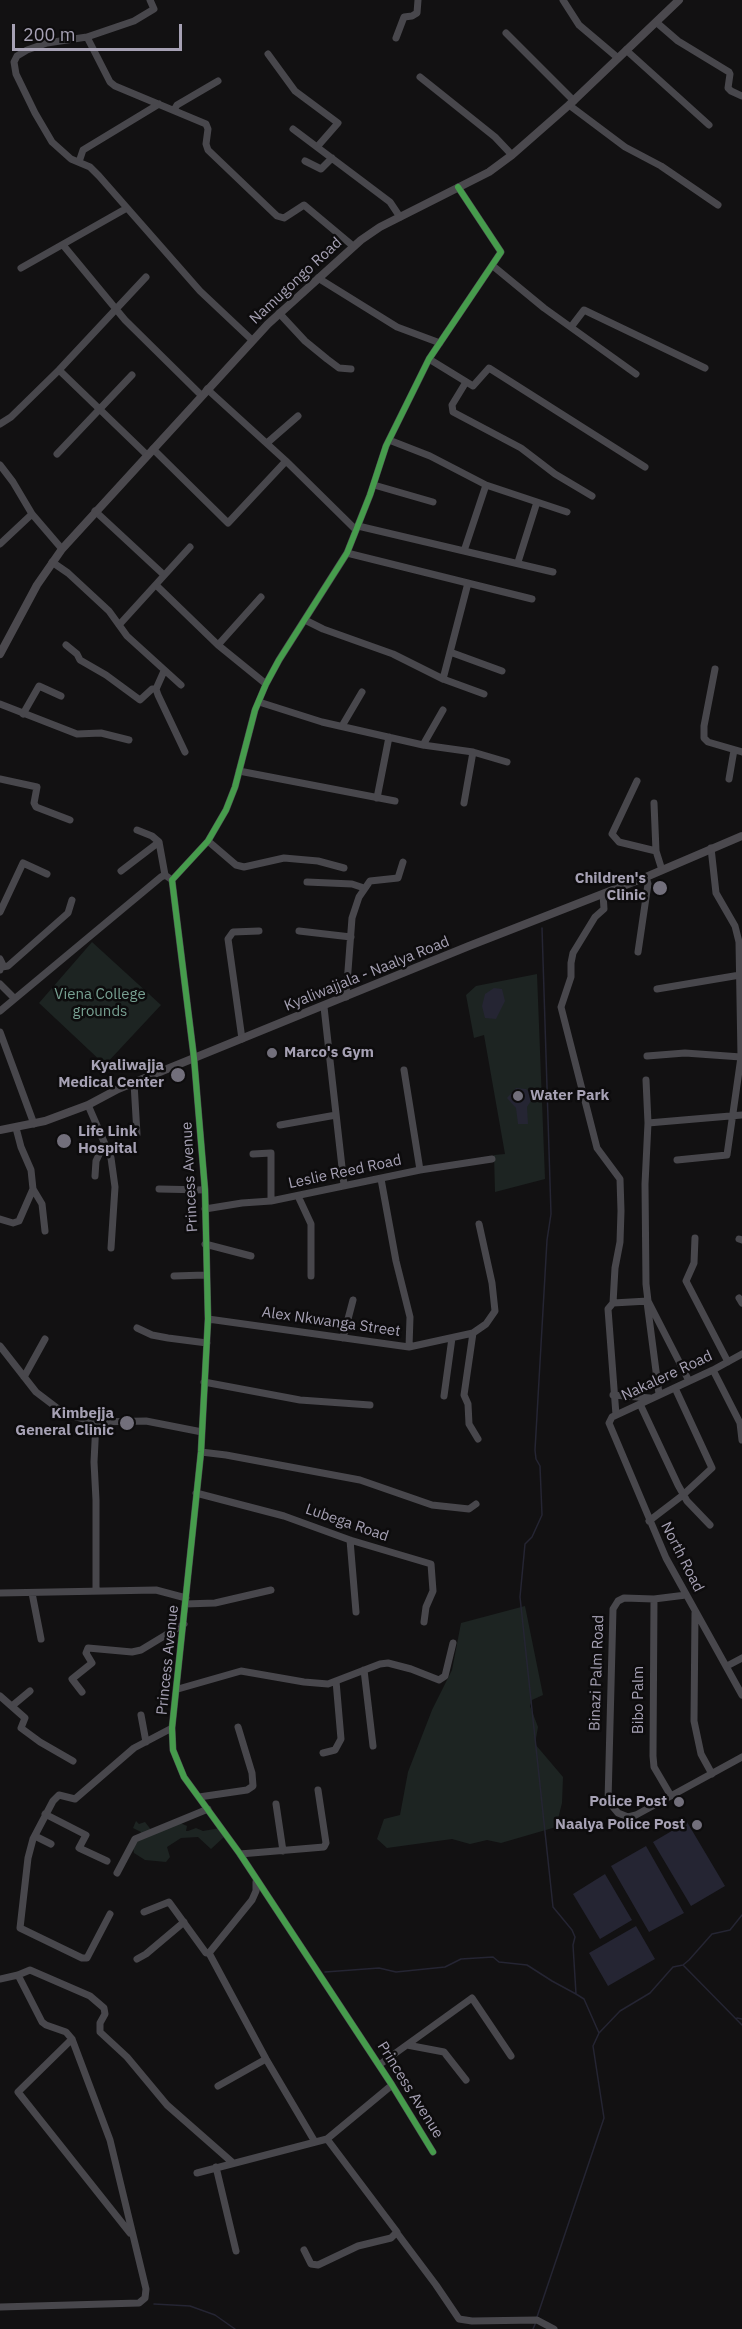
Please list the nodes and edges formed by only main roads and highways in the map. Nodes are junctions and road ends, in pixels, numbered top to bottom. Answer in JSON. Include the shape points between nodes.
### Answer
{"nodes":[{"id":1,"x":679,"y":0,"type":"edge"},
{"id":2,"x":4,"y":638,"type":"edge"},
{"id":3,"x":0,"y":654,"type":"edge"},
{"id":4,"x":742,"y":836,"type":"edge"},
{"id":5,"x":0,"y":1130,"type":"edge"}],
"edges":[{"from":1,"to":2,"type":"main road","name":"Namugongo Road","via":[[512,155],[489,172],[380,227],[353,246],[279,313],[62,549]]},
{"from":2,"to":3,"type":"main road","name":"Namugongo Road"},
{"from":4,"to":5,"type":"main road","name":"Kyaliwajjala - Naalya Road","via":[[118,1089],[88,1105],[33,1124]]}]}
